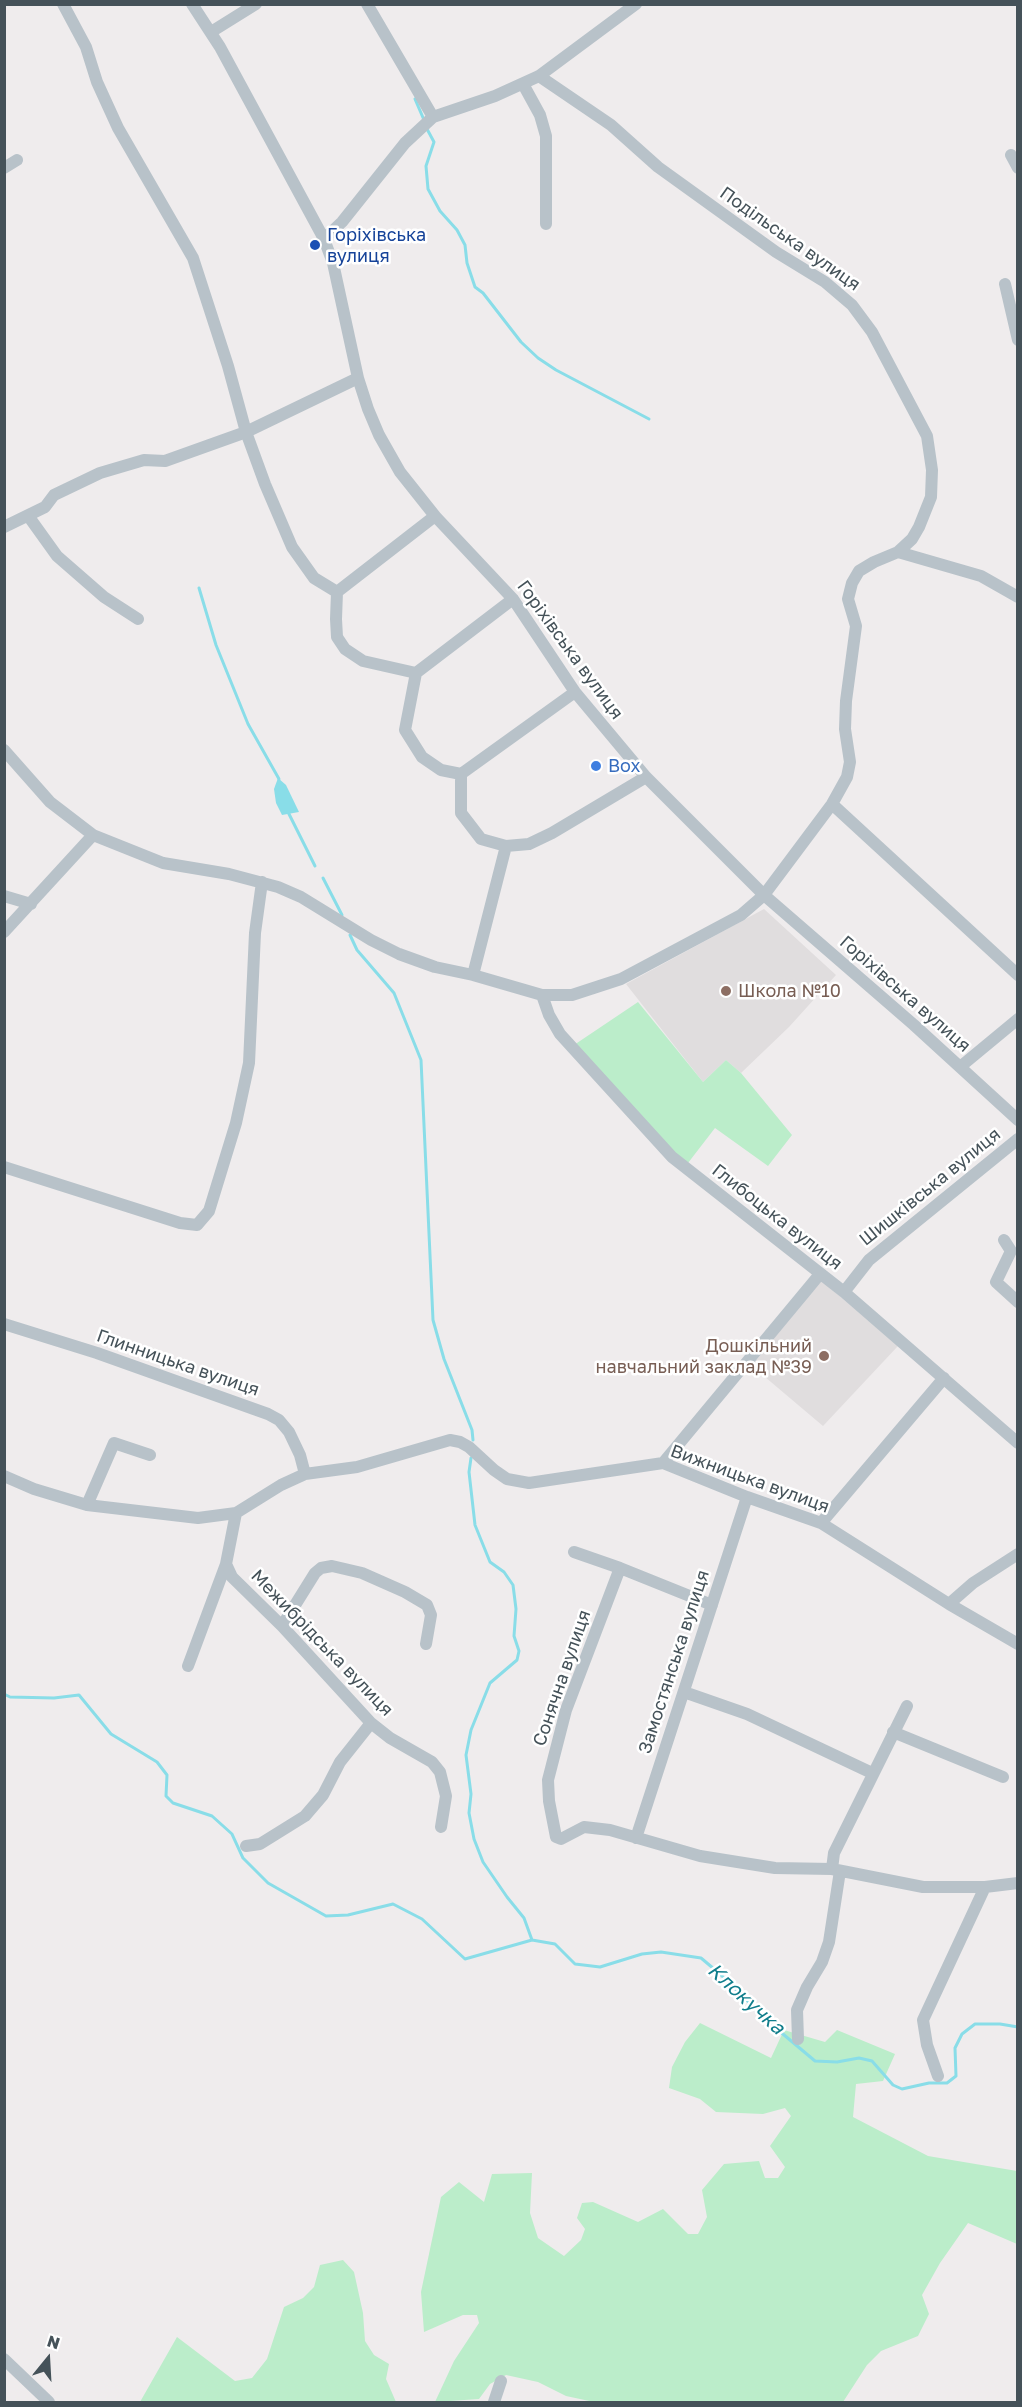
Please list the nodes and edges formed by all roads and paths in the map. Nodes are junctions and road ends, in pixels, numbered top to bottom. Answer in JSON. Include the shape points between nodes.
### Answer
{"nodes":[{"id":1,"x":63,"y":4,"type":"edge"},
{"id":2,"x":192,"y":4,"type":"edge"},
{"id":3,"x":256,"y":4,"type":"edge"},
{"id":4,"x":367,"y":4,"type":"edge"},
{"id":5,"x":636,"y":4,"type":"edge"},
{"id":6,"x":211,"y":32,"type":"junction"},
{"id":7,"x":539,"y":76,"type":"junction"},
{"id":8,"x":523,"y":84,"type":"junction"},
{"id":9,"x":433,"y":117,"type":"junction"},
{"id":10,"x":1011,"y":155,"type":"dead end"},
{"id":11,"x":17,"y":160,"type":"dead end"},
{"id":12,"x":4,"y":168,"type":"edge"},
{"id":13,"x":1017,"y":168,"type":"edge"},
{"id":14,"x":546,"y":224,"type":"dead end"},
{"id":15,"x":324,"y":239,"type":"junction"},
{"id":16,"x":1005,"y":284,"type":"dead end"},
{"id":17,"x":1017,"y":340,"type":"edge"},
{"id":18,"x":358,"y":378,"type":"junction"},
{"id":19,"x":246,"y":432,"type":"junction"},
{"id":20,"x":435,"y":516,"type":"junction"},
{"id":21,"x":29,"y":517,"type":"junction"},
{"id":22,"x":4,"y":527,"type":"edge"},
{"id":23,"x":898,"y":552,"type":"junction"},
{"id":24,"x":337,"y":592,"type":"junction"},
{"id":25,"x":1017,"y":597,"type":"edge"},
{"id":26,"x":513,"y":599,"type":"junction"},
{"id":27,"x":138,"y":619,"type":"dead end"},
{"id":28,"x":416,"y":673,"type":"junction"},
{"id":29,"x":575,"y":692,"type":"junction"},
{"id":30,"x":4,"y":750,"type":"edge"},
{"id":31,"x":461,"y":774,"type":"junction"},
{"id":32,"x":646,"y":777,"type":"junction"},
{"id":33,"x":832,"y":804,"type":"junction"},
{"id":34,"x":93,"y":835,"type":"junction"},
{"id":35,"x":506,"y":846,"type":"junction"},
{"id":36,"x":262,"y":882,"type":"junction"},
{"id":37,"x":764,"y":895,"type":"junction"},
{"id":38,"x":4,"y":896,"type":"edge"},
{"id":39,"x":31,"y":904,"type":"junction"},
{"id":40,"x":4,"y":932,"type":"edge"},
{"id":41,"x":473,"y":975,"type":"junction"},
{"id":42,"x":1017,"y":975,"type":"edge"},
{"id":43,"x":542,"y":996,"type":"junction"},
{"id":44,"x":1017,"y":1019,"type":"edge"},
{"id":45,"x":960,"y":1067,"type":"junction"},
{"id":46,"x":1017,"y":1120,"type":"edge"},
{"id":47,"x":1017,"y":1139,"type":"edge"},
{"id":48,"x":4,"y":1167,"type":"edge"},
{"id":49,"x":1004,"y":1240,"type":"dead end"},
{"id":50,"x":820,"y":1274,"type":"junction"},
{"id":51,"x":844,"y":1292,"type":"junction"},
{"id":52,"x":1017,"y":1302,"type":"edge"},
{"id":53,"x":4,"y":1324,"type":"edge"},
{"id":54,"x":944,"y":1378,"type":"junction"},
{"id":55,"x":1017,"y":1443,"type":"edge"},
{"id":56,"x":150,"y":1455,"type":"dead end"},
{"id":57,"x":663,"y":1463,"type":"junction"},
{"id":58,"x":305,"y":1474,"type":"junction"},
{"id":59,"x":4,"y":1476,"type":"edge"},
{"id":60,"x":747,"y":1497,"type":"junction"},
{"id":61,"x":87,"y":1505,"type":"junction"},
{"id":62,"x":236,"y":1513,"type":"junction"},
{"id":63,"x":821,"y":1522,"type":"junction"},
{"id":64,"x":574,"y":1552,"type":"dead end"},
{"id":65,"x":1017,"y":1554,"type":"edge"},
{"id":66,"x":226,"y":1564,"type":"junction"},
{"id":67,"x":620,"y":1568,"type":"junction"},
{"id":68,"x":949,"y":1604,"type":"junction"},
{"id":69,"x":712,"y":1605,"type":"junction"},
{"id":70,"x":282,"y":1626,"type":"junction"},
{"id":71,"x":426,"y":1644,"type":"dead end"},
{"id":72,"x":1017,"y":1644,"type":"edge"},
{"id":73,"x":188,"y":1666,"type":"dead end"},
{"id":74,"x":684,"y":1692,"type":"junction"},
{"id":75,"x":907,"y":1706,"type":"dead end"},
{"id":76,"x":371,"y":1723,"type":"junction"},
{"id":77,"x":893,"y":1732,"type":"junction"},
{"id":78,"x":872,"y":1773,"type":"junction"},
{"id":79,"x":1003,"y":1777,"type":"dead end"},
{"id":80,"x":441,"y":1827,"type":"dead end"},
{"id":81,"x":636,"y":1838,"type":"junction"},
{"id":82,"x":246,"y":1846,"type":"dead end"},
{"id":83,"x":836,"y":1870,"type":"junction"},
{"id":84,"x":1017,"y":1883,"type":"edge"},
{"id":85,"x":985,"y":1887,"type":"junction"},
{"id":86,"x":798,"y":2039,"type":"dead end"},
{"id":87,"x":938,"y":2076,"type":"dead end"},
{"id":88,"x":4,"y":2359,"type":"edge"},
{"id":89,"x":501,"y":2381,"type":"dead end"},
{"id":90,"x":49,"y":2403,"type":"edge"},
{"id":91,"x":494,"y":2403,"type":"edge"}],
"edges":[{"from":1,"to":19,"type":"street","via":[[86,47],[118,128],[194,258]]},
{"from":2,"to":6,"type":"street","name":"Горіхівська вулиця"},
{"from":3,"to":6,"type":"street"},
{"from":4,"to":9,"type":"street"},
{"from":5,"to":7,"type":"street"},
{"from":6,"to":15,"type":"street","name":"Горіхівська вулиця"},
{"from":7,"to":8,"type":"street"},
{"from":7,"to":23,"type":"street","name":"Подільська вулиця","via":[[611,125],[658,167],[776,252],[825,282],[864,319],[927,436],[932,470],[932,498],[912,539]]},
{"from":8,"to":9,"type":"street"},
{"from":8,"to":14,"type":"street","via":[[540,115],[546,136]]},
{"from":9,"to":15,"type":"street","via":[[405,143]]},
{"from":10,"to":13,"type":"street"},
{"from":11,"to":12,"type":"street"},
{"from":15,"to":18,"type":"street","name":"Горіхівська вулиця","via":[[333,263]]},
{"from":16,"to":17,"type":"street"},
{"from":18,"to":19,"type":"street"},
{"from":18,"to":20,"type":"street","name":"Горіхівська вулиця","via":[[383,443]]},
{"from":19,"to":21,"type":"street","via":[[165,461],[144,460],[100,473],[54,495],[45,507]]},
{"from":19,"to":24,"type":"street","via":[[292,547],[314,578]]},
{"from":20,"to":24,"type":"street"},
{"from":20,"to":26,"type":"street","name":"Горіхівська вулиця"},
{"from":21,"to":22,"type":"street"},
{"from":21,"to":27,"type":"street","via":[[57,556],[104,597]]},
{"from":23,"to":25,"type":"street","via":[[981,576]]},
{"from":23,"to":33,"type":"street","name":"Подільська вулиця","via":[[859,571],[852,583],[848,599],[856,626],[845,729],[850,762],[847,777]]},
{"from":24,"to":28,"type":"street","via":[[337,637],[345,650],[363,661]]},
{"from":26,"to":28,"type":"street"},
{"from":26,"to":29,"type":"street","name":"Горіхівська вулиця"},
{"from":28,"to":31,"type":"street","via":[[405,730],[422,757],[441,770]]},
{"from":29,"to":31,"type":"street"},
{"from":29,"to":32,"type":"street","name":"Горіхівська вулиця"},
{"from":30,"to":34,"type":"street","name":"Подільська вулиця","via":[[50,802]]},
{"from":31,"to":35,"type":"street","via":[[461,813],[481,839]]},
{"from":32,"to":35,"type":"street","via":[[552,833],[529,844]]},
{"from":32,"to":37,"type":"street","name":"Горіхівська вулиця"},
{"from":33,"to":37,"type":"street","name":"Подільська вулиця"},
{"from":33,"to":42,"type":"street"},
{"from":34,"to":36,"type":"street","name":"Подільська вулиця","via":[[163,863]]},
{"from":34,"to":39,"type":"street"},
{"from":35,"to":41,"type":"street"},
{"from":36,"to":41,"type":"street","name":"Подільська вулиця","via":[[301,897],[399,954]]},
{"from":36,"to":48,"type":"street","via":[[255,933],[249,1063],[236,1123],[209,1211],[197,1225]]},
{"from":37,"to":43,"type":"street","name":"Подільська вулиця","via":[[741,915],[621,979],[572,995]]},
{"from":37,"to":45,"type":"street","name":"Горіхівська вулиця"},
{"from":38,"to":39,"type":"street"},
{"from":39,"to":40,"type":"street"},
{"from":41,"to":43,"type":"street","name":"Подільська вулиця"},
{"from":43,"to":50,"type":"street","name":"Глибоцька вулиця","via":[[560,1034],[672,1157]]},
{"from":44,"to":45,"type":"street"},
{"from":45,"to":46,"type":"street","name":"Горіхівська вулиця"},
{"from":47,"to":51,"type":"street","name":"Шишківська вулиця","via":[[868,1260]]},
{"from":49,"to":52,"type":"street","via":[[1011,1251],[996,1282]]},
{"from":50,"to":51,"type":"street","name":"Глибоцька вулиця"},
{"from":50,"to":57,"type":"street"},
{"from":51,"to":54,"type":"street","name":"Глибоцька вулиця"},
{"from":53,"to":58,"type":"street","name":"Глинницька вулиця","via":[[268,1414],[289,1432]]},
{"from":54,"to":55,"type":"street","name":"Глибоцька вулиця"},
{"from":54,"to":63,"type":"street"},
{"from":56,"to":61,"type":"street","via":[[114,1443]]},
{"from":57,"to":58,"type":"street","name":"Вижницька вулиця","via":[[529,1483],[507,1479],[469,1447],[450,1440],[357,1467]]},
{"from":57,"to":60,"type":"street","name":"Вижницька вулиця"},
{"from":58,"to":62,"type":"street","name":"Вижницька вулиця"},
{"from":59,"to":61,"type":"street","name":"Вижницька вулиця","via":[[34,1490]]},
{"from":60,"to":63,"type":"street","name":"Вижницька вулиця"},
{"from":60,"to":69,"type":"street","name":"Замостянська вулиця"},
{"from":61,"to":62,"type":"street","name":"Вижницька вулиця","via":[[198,1518]]},
{"from":62,"to":66,"type":"street"},
{"from":63,"to":68,"type":"street","name":"Вижницька вулиця"},
{"from":64,"to":67,"type":"street"},
{"from":65,"to":68,"type":"street"},
{"from":66,"to":70,"type":"street","name":"Межибрідська вулиця","via":[[232,1577]]},
{"from":66,"to":73,"type":"street"},
{"from":67,"to":69,"type":"street"},
{"from":67,"to":81,"type":"street","name":"Сонячна вулиця","via":[[566,1710],[548,1780],[556,1837],[561,1839],[584,1827]]},
{"from":68,"to":72,"type":"street","name":"Вижницька вулиця"},
{"from":69,"to":74,"type":"street","name":"Замостянська вулиця"},
{"from":70,"to":71,"type":"street","via":[[315,1573],[332,1566],[362,1573],[427,1605],[431,1615]]},
{"from":70,"to":76,"type":"street","name":"Межибрідська вулиця"},
{"from":74,"to":78,"type":"street","via":[[747,1714]]},
{"from":74,"to":81,"type":"street","name":"Замостянська вулиця"},
{"from":75,"to":77,"type":"street"},
{"from":76,"to":80,"type":"street","name":"Межибрідська вулиця","via":[[432,1762],[440,1772],[446,1796]]},
{"from":76,"to":82,"type":"street","via":[[305,1816],[260,1844]]},
{"from":77,"to":78,"type":"street"},
{"from":77,"to":79,"type":"street"},
{"from":78,"to":83,"type":"street","via":[[834,1853]]},
{"from":81,"to":83,"type":"street","via":[[700,1856],[764,1866]]},
{"from":83,"to":85,"type":"street","via":[[923,1887]]},
{"from":83,"to":86,"type":"street","via":[[829,1942],[797,2010]]},
{"from":84,"to":85,"type":"street"},
{"from":85,"to":87,"type":"street","via":[[923,2020]]},
{"from":88,"to":90,"type":"street"},
{"from":89,"to":91,"type":"street"}]}
